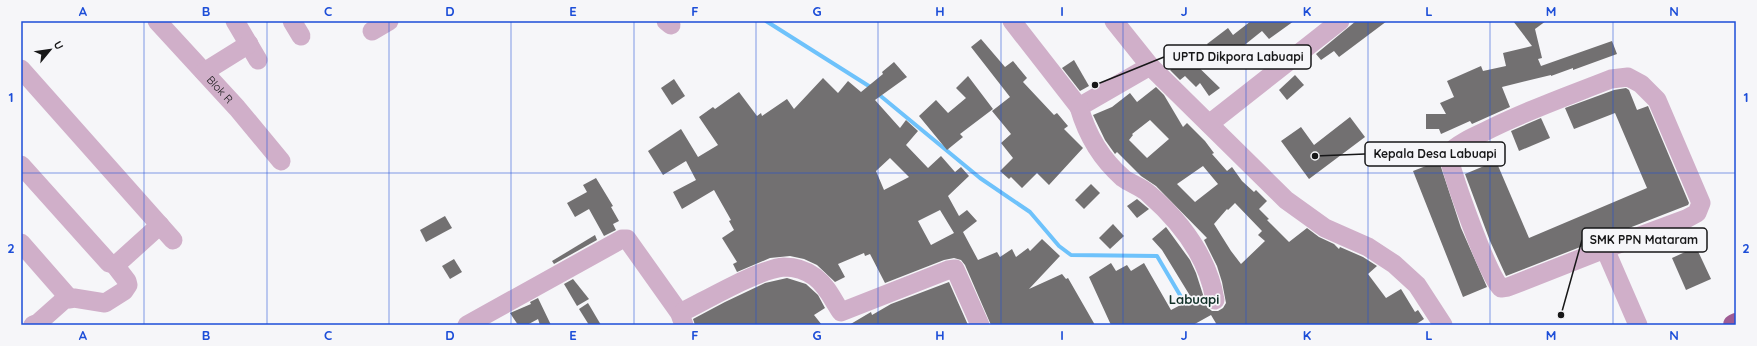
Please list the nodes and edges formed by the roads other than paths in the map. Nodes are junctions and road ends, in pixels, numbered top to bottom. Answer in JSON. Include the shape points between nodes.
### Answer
{"nodes":[{"id":1,"x":157,"y":21,"type":"edge"},
{"id":2,"x":235,"y":21,"type":"edge"},
{"id":3,"x":389,"y":21,"type":"edge"},
{"id":4,"x":1012,"y":21,"type":"edge"},
{"id":5,"x":1114,"y":21,"type":"edge"},
{"id":6,"x":1340,"y":21,"type":"edge"},
{"id":7,"x":372,"y":31,"type":"dead end"},
{"id":8,"x":1150,"y":66,"type":"junction"},
{"id":9,"x":21,"y":69,"type":"edge"},
{"id":10,"x":204,"y":72,"type":"junction"},
{"id":11,"x":1079,"y":107,"type":"junction"},
{"id":12,"x":1209,"y":124,"type":"junction"},
{"id":13,"x":281,"y":161,"type":"dead end"},
{"id":14,"x":21,"y":165,"type":"edge"},
{"id":15,"x":160,"y":225,"type":"junction"},
{"id":16,"x":173,"y":240,"type":"dead end"},
{"id":17,"x":21,"y":243,"type":"edge"},
{"id":18,"x":1605,"y":250,"type":"junction"},
{"id":19,"x":114,"y":264,"type":"junction"},
{"id":20,"x":70,"y":298,"type":"junction"},
{"id":21,"x":1214,"y":300,"type":"dead end"},
{"id":22,"x":21,"y":319,"type":"edge"},
{"id":23,"x":682,"y":320,"type":"edge"},
{"id":24,"x":473,"y":324,"type":"edge"},
{"id":25,"x":27,"y":325,"type":"edge"},
{"id":26,"x":33,"y":325,"type":"edge"},
{"id":27,"x":980,"y":325,"type":"edge"},
{"id":28,"x":1443,"y":325,"type":"edge"},
{"id":29,"x":1638,"y":325,"type":"edge"}],
"edges":[{"from":1,"to":10,"type":"street","name":"Blok R"},
{"from":2,"to":10,"type":"street","via":[[254,52]]},
{"from":3,"to":7,"type":"street"},
{"from":4,"to":11,"type":"street"},
{"from":5,"to":8,"type":"street"},
{"from":6,"to":12,"type":"street"},
{"from":8,"to":11,"type":"street"},
{"from":8,"to":12,"type":"street"},
{"from":9,"to":15,"type":"street"},
{"from":10,"to":13,"type":"street","name":"Blok R"},
{"from":11,"to":21,"type":"street","via":[[1085,129],[1108,163],[1124,179],[1148,193],[1191,239],[1204,266]]},
{"from":12,"to":28,"type":"street","via":[[1299,210],[1326,228],[1368,247],[1394,264],[1417,285]]},
{"from":14,"to":19,"type":"street","via":[[109,263]]},
{"from":15,"to":16,"type":"street"},
{"from":15,"to":19,"type":"street"},
{"from":17,"to":20,"type":"street"},
{"from":18,"to":18,"type":"street","via":[[1686,219],[1697,213],[1700,203],[1657,100],[1641,84],[1628,77],[1611,79],[1503,122],[1454,148],[1448,154],[1452,172],[1486,260],[1501,288]]},
{"from":18,"to":29,"type":"street"},
{"from":19,"to":20,"type":"street","via":[[127,281],[128,285],[124,291],[105,303]]},
{"from":20,"to":26,"type":"street","via":[[65,299]]},
{"from":22,"to":25,"type":"street"},
{"from":23,"to":24,"type":"street","via":[[628,239],[622,239]]},
{"from":23,"to":27,"type":"street","via":[[684,311],[771,269],[789,268],[808,273],[826,288],[841,312],[952,269],[957,271]]}]}
